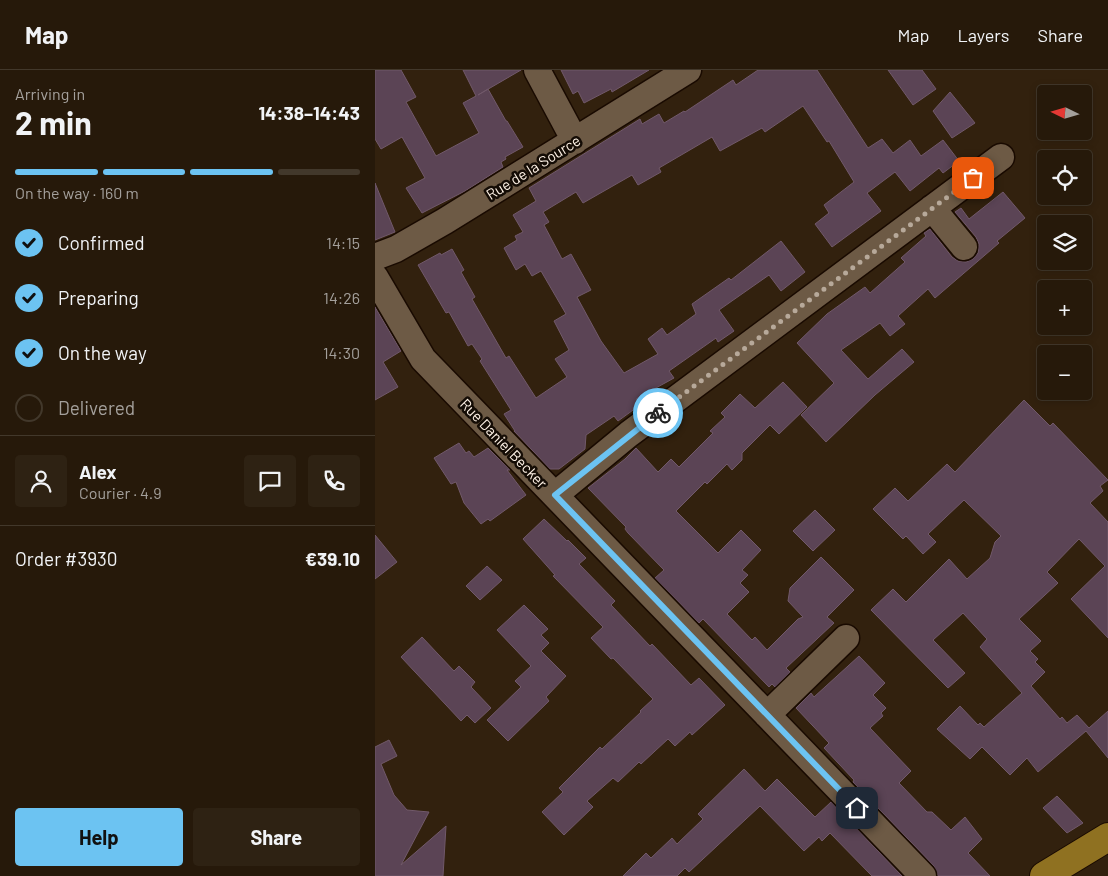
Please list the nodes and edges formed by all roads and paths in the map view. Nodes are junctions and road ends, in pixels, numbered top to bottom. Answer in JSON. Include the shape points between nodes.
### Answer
{"nodes":[{"id":1,"x":537,"y":70,"type":"edge"},
{"id":2,"x":688,"y":70,"type":"edge"},
{"id":3,"x":575,"y":141,"type":"junction"},
{"id":4,"x":1001,"y":157,"type":"dead end"},
{"id":5,"x":932,"y":208,"type":"junction"},
{"id":6,"x":964,"y":247,"type":"dead end"},
{"id":7,"x":375,"y":257,"type":"edge"},
{"id":8,"x":375,"y":276,"type":"edge"},
{"id":9,"x":555,"y":495,"type":"junction"},
{"id":10,"x":846,"y":638,"type":"dead end"},
{"id":11,"x":767,"y":715,"type":"junction"},
{"id":12,"x":1108,"y":837,"type":"edge"},
{"id":13,"x":923,"y":876,"type":"edge"},
{"id":14,"x":1044,"y":876,"type":"edge"}],
"edges":[{"from":1,"to":3,"type":"street"},
{"from":2,"to":3,"type":"street","name":"Rue de la Source"},
{"from":3,"to":7,"type":"street","name":"Rue de la Source","via":[[445,221]]},
{"from":4,"to":5,"type":"street"},
{"from":5,"to":6,"type":"street"},
{"from":5,"to":9,"type":"street","via":[[629,434]]},
{"from":8,"to":9,"type":"street","name":"Rue Daniel Becker","via":[[423,359]]},
{"from":9,"to":11,"type":"street","name":"Rue Daniel Becker"},
{"from":10,"to":11,"type":"street"},
{"from":11,"to":13,"type":"street","name":"Rue Daniel Becker"},
{"from":12,"to":14,"type":"main road"}]}
